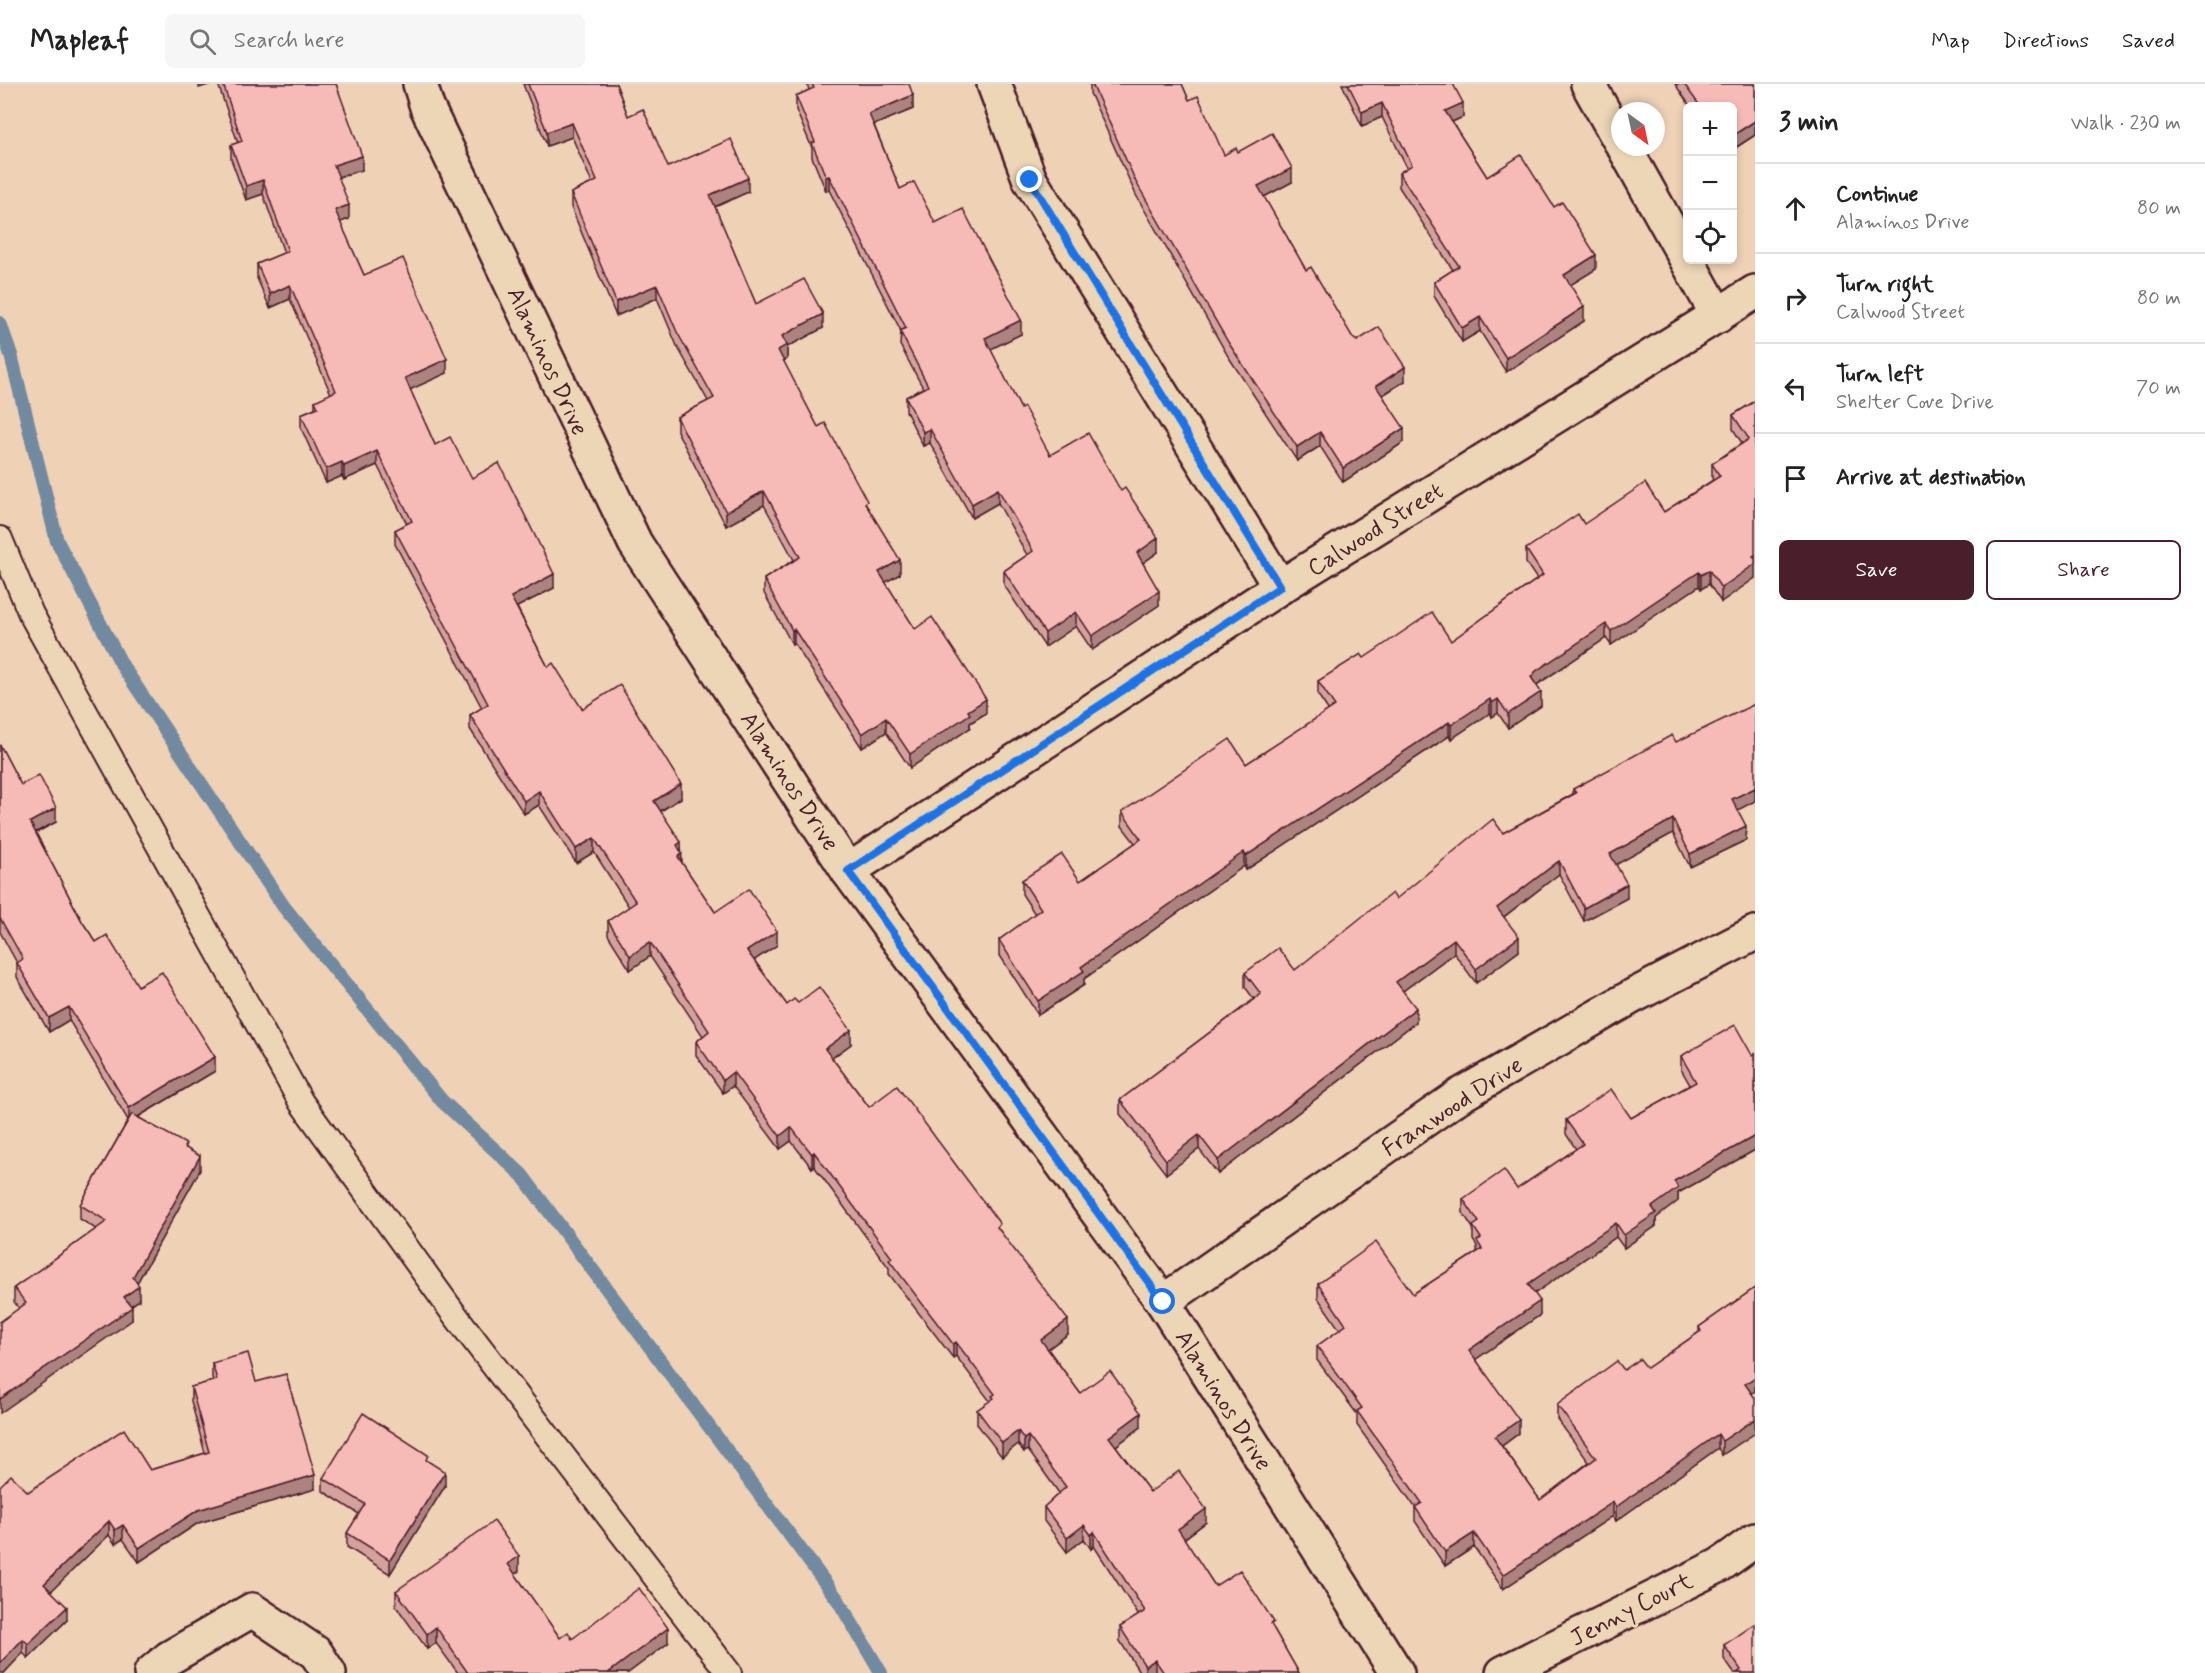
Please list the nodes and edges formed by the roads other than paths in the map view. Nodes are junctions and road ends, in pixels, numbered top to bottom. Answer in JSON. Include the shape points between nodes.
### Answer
{"nodes":[{"id":1,"x":420,"y":84,"type":"edge"},
{"id":2,"x":994,"y":84,"type":"edge"},
{"id":3,"x":1588,"y":84,"type":"edge"},
{"id":4,"x":1611,"y":125,"type":"edge"},
{"id":5,"x":1629,"y":156,"type":"edge"},
{"id":6,"x":1755,"y":292,"type":"edge"},
{"id":7,"x":1718,"y":316,"type":"junction"},
{"id":8,"x":0,"y":539,"type":"edge"},
{"id":9,"x":1280,"y":587,"type":"junction"},
{"id":10,"x":848,"y":871,"type":"junction"},
{"id":11,"x":1755,"y":933,"type":"edge"},
{"id":12,"x":1163,"y":1302,"type":"junction"},
{"id":13,"x":1755,"y":1540,"type":"edge"},
{"id":14,"x":322,"y":1663,"type":"edge"},
{"id":15,"x":151,"y":1673,"type":"edge"},
{"id":16,"x":729,"y":1673,"type":"edge"},
{"id":17,"x":1397,"y":1673,"type":"edge"},
{"id":18,"x":1503,"y":1673,"type":"edge"}],
"edges":[{"from":1,"to":10,"type":"street","name":"Alaminos Drive","via":[[432,117],[635,543]]},
{"from":2,"to":9,"type":"street","via":[[1030,180]]},
{"from":3,"to":4,"type":"street"},
{"from":5,"to":7,"type":"street"},
{"from":6,"to":7,"type":"street","name":"Calwood Street"},
{"from":7,"to":9,"type":"street","name":"Calwood Street"},
{"from":8,"to":16,"type":"lane","via":[[31,614],[301,1102],[452,1311]]},
{"from":9,"to":10,"type":"street","name":"Calwood Street"},
{"from":10,"to":12,"type":"street","name":"Alaminos Drive"},
{"from":11,"to":12,"type":"street","name":"Franwood Drive","via":[[1633,996],[1459,1096]]},
{"from":12,"to":17,"type":"street","name":"Alaminos Drive"},
{"from":13,"to":18,"type":"street","name":"Jenny Court","via":[[1720,1565]]},
{"from":14,"to":15,"type":"street","via":[[252,1610],[169,1658]]}]}
